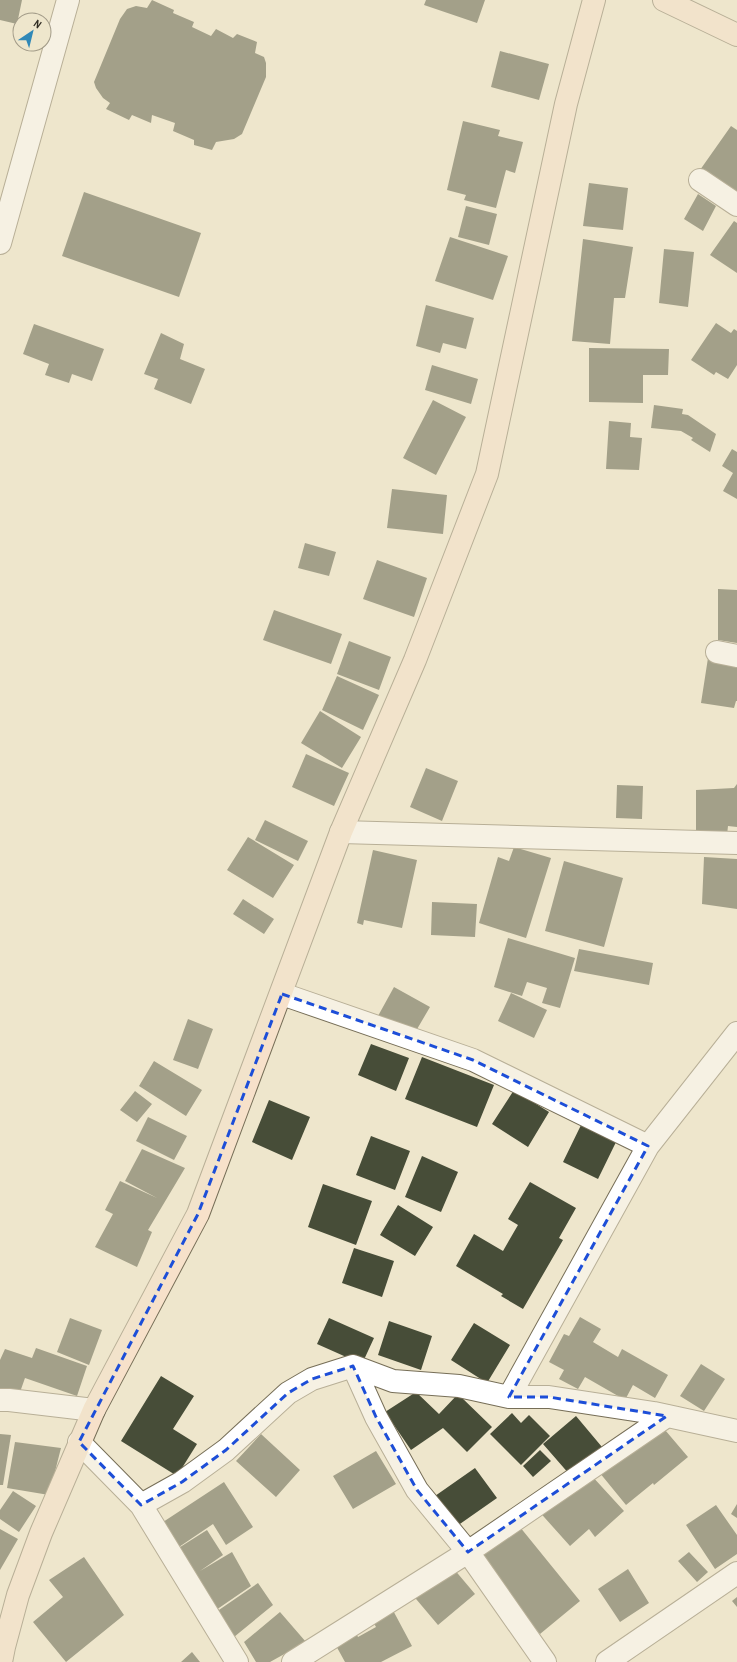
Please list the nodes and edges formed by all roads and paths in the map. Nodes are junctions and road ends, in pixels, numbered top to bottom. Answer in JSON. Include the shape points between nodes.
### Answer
{"nodes":[{"id":1,"x":68,"y":0,"type":"edge"},
{"id":2,"x":594,"y":0,"type":"edge"},
{"id":3,"x":664,"y":0,"type":"edge"},
{"id":4,"x":737,"y":34,"type":"edge"},
{"id":5,"x":700,"y":180,"type":"dead end"},
{"id":6,"x":737,"y":205,"type":"edge"},
{"id":7,"x":0,"y":243,"type":"edge"},
{"id":8,"x":341,"y":832,"type":"junction"},
{"id":9,"x":737,"y":843,"type":"edge"},
{"id":10,"x":282,"y":994,"type":"junction"},
{"id":11,"x":737,"y":1033,"type":"edge"},
{"id":12,"x":648,"y":1146,"type":"junction"},
{"id":13,"x":353,"y":1366,"type":"junction"},
{"id":14,"x":509,"y":1397,"type":"junction"},
{"id":15,"x":0,"y":1400,"type":"edge"},
{"id":16,"x":94,"y":1410,"type":"junction"},
{"id":17,"x":667,"y":1416,"type":"junction"},
{"id":18,"x":737,"y":1431,"type":"edge"},
{"id":19,"x":79,"y":1442,"type":"junction"},
{"id":20,"x":141,"y":1505,"type":"junction"},
{"id":21,"x":468,"y":1552,"type":"junction"},
{"id":22,"x":737,"y":1572,"type":"edge"},
{"id":23,"x":2,"y":1662,"type":"edge"},
{"id":24,"x":237,"y":1662,"type":"edge"},
{"id":25,"x":293,"y":1662,"type":"edge"},
{"id":26,"x":545,"y":1662,"type":"edge"},
{"id":27,"x":607,"y":1662,"type":"edge"}],
"edges":[{"from":1,"to":7,"type":"street"},
{"from":2,"to":8,"type":"main road","via":[[566,104],[487,474],[415,660]]},
{"from":3,"to":4,"type":"main road"},
{"from":5,"to":6,"type":"street"},
{"from":8,"to":9,"type":"street"},
{"from":8,"to":10,"type":"main road"},
{"from":10,"to":12,"type":"street","via":[[473,1060]]},
{"from":10,"to":16,"type":"main road","via":[[198,1214]]},
{"from":11,"to":12,"type":"street"},
{"from":12,"to":14,"type":"street"},
{"from":13,"to":14,"type":"street","via":[[393,1382],[459,1386]]},
{"from":13,"to":20,"type":"street","via":[[312,1379],[288,1393],[226,1450],[182,1482]]},
{"from":13,"to":21,"type":"street","via":[[376,1417],[417,1490]]},
{"from":14,"to":17,"type":"street","via":[[549,1397]]},
{"from":15,"to":16,"type":"street"},
{"from":16,"to":19,"type":"main road"},
{"from":17,"to":18,"type":"street"},
{"from":17,"to":21,"type":"street"},
{"from":19,"to":20,"type":"street"},
{"from":19,"to":23,"type":"main road","via":[[18,1595]]},
{"from":20,"to":24,"type":"street"},
{"from":21,"to":25,"type":"street"},
{"from":21,"to":26,"type":"street"},
{"from":22,"to":27,"type":"street"}]}
